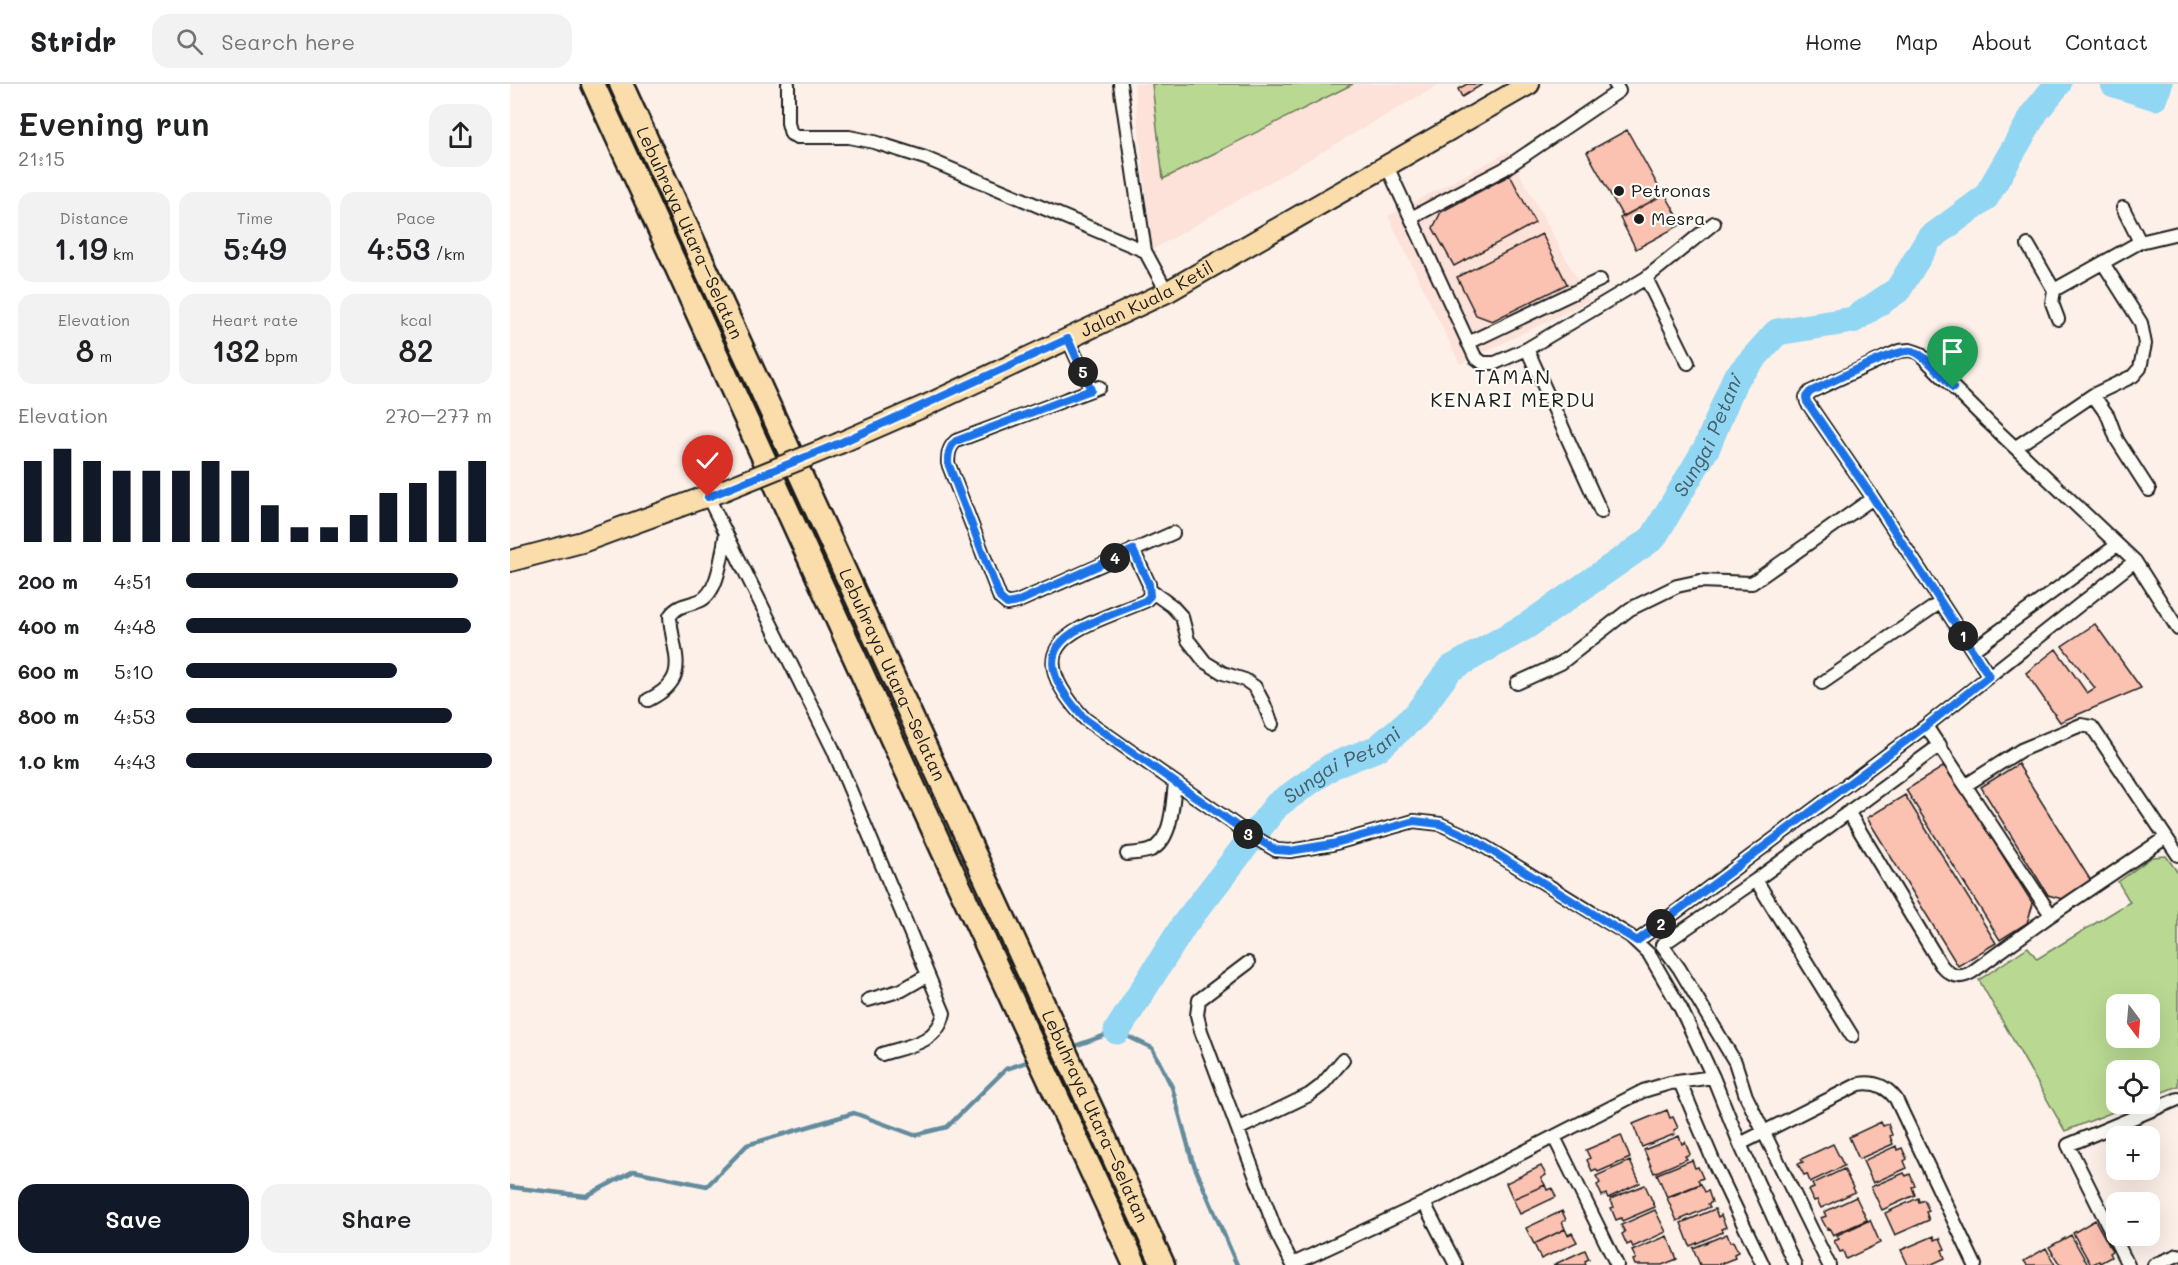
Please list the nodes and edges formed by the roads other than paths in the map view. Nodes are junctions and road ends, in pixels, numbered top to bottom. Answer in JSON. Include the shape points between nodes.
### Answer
{"nodes":[{"id":1,"x":593,"y":84,"type":"edge"},
{"id":2,"x":621,"y":84,"type":"edge"},
{"id":3,"x":788,"y":84,"type":"edge"},
{"id":4,"x":1120,"y":84,"type":"edge"},
{"id":5,"x":1529,"y":84,"type":"edge"},
{"id":6,"x":1615,"y":84,"type":"edge"},
{"id":7,"x":1387,"y":166,"type":"junction"},
{"id":8,"x":2123,"y":208,"type":"dead end"},
{"id":9,"x":1411,"y":218,"type":"junction"},
{"id":10,"x":1714,"y":223,"type":"dead end"},
{"id":11,"x":2178,"y":233,"type":"edge"},
{"id":12,"x":2140,"y":242,"type":"junction"},
{"id":13,"x":2028,"y":245,"type":"dead end"},
{"id":14,"x":1145,"y":251,"type":"junction"},
{"id":15,"x":2103,"y":263,"type":"junction"},
{"id":16,"x":1646,"y":278,"type":"junction"},
{"id":17,"x":1600,"y":280,"type":"dead end"},
{"id":18,"x":2054,"y":291,"type":"junction"},
{"id":19,"x":1167,"y":292,"type":"junction"},
{"id":20,"x":2058,"y":319,"type":"dead end"},
{"id":21,"x":1068,"y":339,"type":"junction"},
{"id":22,"x":1468,"y":343,"type":"junction"},
{"id":23,"x":1527,"y":350,"type":"junction"},
{"id":24,"x":1688,"y":363,"type":"dead end"},
{"id":25,"x":2093,"y":395,"type":"junction"},
{"id":26,"x":2016,"y":447,"type":"junction"},
{"id":27,"x":2149,"y":490,"type":"dead end"},
{"id":28,"x":716,"y":493,"type":"junction"},
{"id":29,"x":1873,"y":498,"type":"junction"},
{"id":30,"x":1601,"y":512,"type":"dead end"},
{"id":31,"x":726,"y":533,"type":"junction"},
{"id":32,"x":1173,"y":533,"type":"dead end"},
{"id":33,"x":2117,"y":545,"type":"junction"},
{"id":34,"x":1133,"y":550,"type":"junction"},
{"id":35,"x":510,"y":561,"type":"edge"},
{"id":36,"x":2134,"y":561,"type":"junction"},
{"id":37,"x":1151,"y":591,"type":"junction"},
{"id":38,"x":1941,"y":602,"type":"junction"},
{"id":39,"x":2178,"y":629,"type":"edge"},
{"id":40,"x":1973,"y":650,"type":"junction"},
{"id":41,"x":1989,"y":676,"type":"junction"},
{"id":42,"x":1517,"y":683,"type":"dead end"},
{"id":43,"x":1822,"y":683,"type":"dead end"},
{"id":44,"x":648,"y":700,"type":"dead end"},
{"id":45,"x":1272,"y":724,"type":"dead end"},
{"id":46,"x":1926,"y":726,"type":"junction"},
{"id":47,"x":1940,"y":745,"type":"junction"},
{"id":48,"x":1175,"y":784,"type":"junction"},
{"id":49,"x":1966,"y":785,"type":"junction"},
{"id":50,"x":1849,"y":813,"type":"junction"},
{"id":51,"x":2165,"y":838,"type":"junction"},
{"id":52,"x":1127,"y":855,"type":"dead end"},
{"id":53,"x":2178,"y":855,"type":"edge"},
{"id":54,"x":1756,"y":880,"type":"junction"},
{"id":55,"x":2051,"y":915,"type":"junction"},
{"id":56,"x":1637,"y":941,"type":"junction"},
{"id":57,"x":1662,"y":945,"type":"junction"},
{"id":58,"x":1649,"y":954,"type":"junction"},
{"id":59,"x":1248,"y":963,"type":"dead end"},
{"id":60,"x":928,"y":975,"type":"junction"},
{"id":61,"x":868,"y":1000,"type":"dead end"},
{"id":62,"x":1852,"y":1036,"type":"dead end"},
{"id":63,"x":882,"y":1054,"type":"dead end"},
{"id":64,"x":1343,"y":1060,"type":"dead end"},
{"id":65,"x":1713,"y":1077,"type":"junction"},
{"id":66,"x":1680,"y":1082,"type":"junction"},
{"id":67,"x":2178,"y":1099,"type":"edge"},
{"id":68,"x":1238,"y":1129,"type":"junction"},
{"id":69,"x":1763,"y":1132,"type":"junction"},
{"id":70,"x":1554,"y":1137,"type":"junction"},
{"id":71,"x":1740,"y":1144,"type":"junction"},
{"id":72,"x":1424,"y":1203,"type":"junction"},
{"id":73,"x":2178,"y":1255,"type":"edge"},
{"id":74,"x":1293,"y":1264,"type":"edge"},
{"id":75,"x":1136,"y":1265,"type":"edge"},
{"id":76,"x":1163,"y":1265,"type":"edge"},
{"id":77,"x":1456,"y":1265,"type":"edge"},
{"id":78,"x":1617,"y":1265,"type":"edge"},
{"id":79,"x":1763,"y":1265,"type":"edge"},
{"id":80,"x":1795,"y":1265,"type":"edge"},
{"id":81,"x":1829,"y":1265,"type":"edge"},
{"id":82,"x":1976,"y":1265,"type":"edge"},
{"id":83,"x":2128,"y":1265,"type":"edge"},
{"id":84,"x":2154,"y":1265,"type":"edge"}],
"edges":[{"from":1,"to":75,"type":"highway","name":"Lebuhraya Utara–Selatan"},
{"from":2,"to":76,"type":"highway","name":"Lebuhraya Utara–Selatan"},
{"from":3,"to":14,"type":"street","via":[[788,123],[796,137],[874,141],[925,158]]},
{"from":4,"to":14,"type":"street"},
{"from":5,"to":7,"type":"main road","name":"Jalan Kuala Ketil"},
{"from":6,"to":9,"type":"street","via":[[1619,91],[1503,169]]},
{"from":7,"to":9,"type":"street"},
{"from":7,"to":19,"type":"main road","name":"Jalan Kuala Ketil"},
{"from":8,"to":12,"type":"street"},
{"from":9,"to":22,"type":"street"},
{"from":10,"to":16,"type":"street"},
{"from":11,"to":12,"type":"street"},
{"from":12,"to":15,"type":"street"},
{"from":13,"to":18,"type":"street"},
{"from":14,"to":19,"type":"street"},
{"from":15,"to":18,"type":"street"},
{"from":15,"to":25,"type":"street","via":[[2141,323],[2145,344],[2140,368],[2133,376]]},
{"from":16,"to":23,"type":"street"},
{"from":16,"to":24,"type":"street"},
{"from":17,"to":22,"type":"street"},
{"from":18,"to":20,"type":"street","via":[[2052,303]]},
{"from":19,"to":21,"type":"main road","name":"Jalan Kuala Ketil"},
{"from":21,"to":28,"type":"main road","name":"Jalan Kuala Ketil","bridge":true,"via":[[840,443]]},
{"from":21,"to":34,"type":"street","via":[[1095,388],[956,441],[949,451],[948,463],[1000,598],[1007,604]]},
{"from":22,"to":23,"type":"street","via":[[1483,363],[1495,363]]},
{"from":23,"to":30,"type":"street"},
{"from":25,"to":26,"type":"street"},
{"from":25,"to":27,"type":"street"},
{"from":26,"to":29,"type":"street","via":[[1919,353],[1899,351],[1806,397]]},
{"from":26,"to":33,"type":"street"},
{"from":28,"to":31,"type":"street"},
{"from":28,"to":35,"type":"main road","name":"Jalan Kuala Ketil","via":[[582,542]]},
{"from":29,"to":38,"type":"street"},
{"from":29,"to":42,"type":"street","via":[[1752,583],[1700,581],[1677,586],[1630,609],[1561,663]]},
{"from":31,"to":44,"type":"street","via":[[712,590],[701,601],[681,606],[670,616],[677,673],[663,693]]},
{"from":31,"to":60,"type":"street","via":[[833,749]]},
{"from":32,"to":34,"type":"street"},
{"from":33,"to":36,"type":"street"},
{"from":33,"to":40,"type":"street"},
{"from":34,"to":37,"type":"street"},
{"from":36,"to":39,"type":"street"},
{"from":36,"to":41,"type":"street"},
{"from":37,"to":45,"type":"street","via":[[1182,617],[1188,640],[1205,662],[1255,687]]},
{"from":37,"to":48,"type":"street","via":[[1145,601],[1063,639],[1056,647],[1052,669],[1062,690],[1085,719]]},
{"from":38,"to":40,"type":"street"},
{"from":38,"to":43,"type":"street"},
{"from":40,"to":41,"type":"street"},
{"from":41,"to":46,"type":"street"},
{"from":46,"to":47,"type":"street"},
{"from":46,"to":56,"type":"street"},
{"from":47,"to":49,"type":"street"},
{"from":47,"to":50,"type":"street"},
{"from":48,"to":52,"type":"street","via":[[1171,816],[1163,838],[1152,849]]},
{"from":48,"to":56,"type":"street","via":[[1276,850],[1332,844],[1414,821],[1440,824],[1469,837]]},
{"from":49,"to":51,"type":"street","via":[[2035,742],[2088,725]]},
{"from":49,"to":55,"type":"street"},
{"from":50,"to":54,"type":"street"},
{"from":50,"to":55,"type":"street","via":[[1948,973],[1966,976]]},
{"from":51,"to":53,"type":"street"},
{"from":51,"to":55,"type":"street"},
{"from":54,"to":57,"type":"street"},
{"from":54,"to":62,"type":"street"},
{"from":56,"to":58,"type":"street"},
{"from":57,"to":58,"type":"street"},
{"from":57,"to":69,"type":"street","via":[[1729,1051]]},
{"from":58,"to":65,"type":"street","via":[[1681,1009]]},
{"from":59,"to":68,"type":"street","via":[[1207,992],[1197,1007],[1201,1031]]},
{"from":60,"to":61,"type":"street","via":[[902,990]]},
{"from":60,"to":63,"type":"street","via":[[944,1012],[937,1032]]},
{"from":64,"to":68,"type":"street","via":[[1309,1095]]},
{"from":65,"to":66,"type":"street"},
{"from":65,"to":71,"type":"street"},
{"from":66,"to":70,"type":"street","via":[[1643,1091]]},
{"from":66,"to":79,"type":"street"},
{"from":67,"to":83,"type":"street","via":[[2068,1145]]},
{"from":68,"to":74,"type":"street","via":[[1277,1234]]},
{"from":69,"to":71,"type":"street"},
{"from":69,"to":81,"type":"street"},
{"from":69,"to":82,"type":"street","via":[[1859,1084],[1874,1083],[1887,1089],[1896,1099]]},
{"from":70,"to":72,"type":"street"},
{"from":70,"to":78,"type":"street"},
{"from":71,"to":80,"type":"street"},
{"from":72,"to":74,"type":"street"},
{"from":72,"to":77,"type":"street"},
{"from":73,"to":84,"type":"street"}]}
